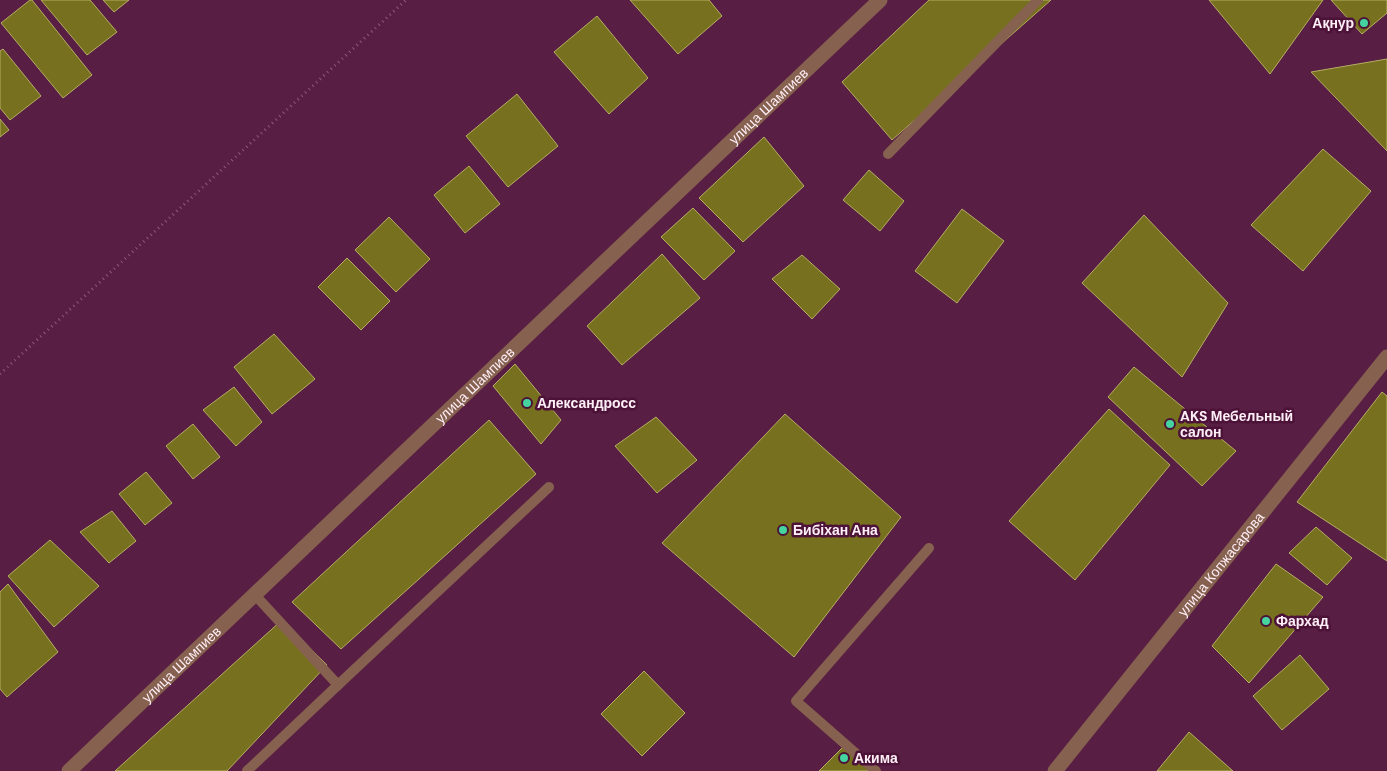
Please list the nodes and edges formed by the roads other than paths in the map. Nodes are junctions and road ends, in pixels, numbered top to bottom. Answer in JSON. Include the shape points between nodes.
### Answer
{"nodes":[{"id":1,"x":880,"y":0,"type":"edge"},
{"id":2,"x":1038,"y":0,"type":"edge"},
{"id":3,"x":888,"y":154,"type":"dead end"},
{"id":4,"x":1387,"y":357,"type":"edge"},
{"id":5,"x":550,"y":487,"type":"dead end"},
{"id":6,"x":929,"y":548,"type":"dead end"},
{"id":7,"x":255,"y":595,"type":"junction"},
{"id":8,"x":338,"y":684,"type":"junction"},
{"id":9,"x":69,"y":771,"type":"edge"},
{"id":10,"x":247,"y":771,"type":"edge"},
{"id":11,"x":876,"y":771,"type":"edge"},
{"id":12,"x":1055,"y":771,"type":"edge"}],
"edges":[{"from":1,"to":7,"type":"street","name":"улица Шампиев"},
{"from":2,"to":3,"type":"lane"},
{"from":4,"to":12,"type":"street","name":"улица Копжасарова"},
{"from":5,"to":8,"type":"lane"},
{"from":6,"to":11,"type":"lane","via":[[796,701]]},
{"from":7,"to":8,"type":"lane"},
{"from":7,"to":9,"type":"street","name":"улица Шампиев"},
{"from":8,"to":10,"type":"lane"}]}
